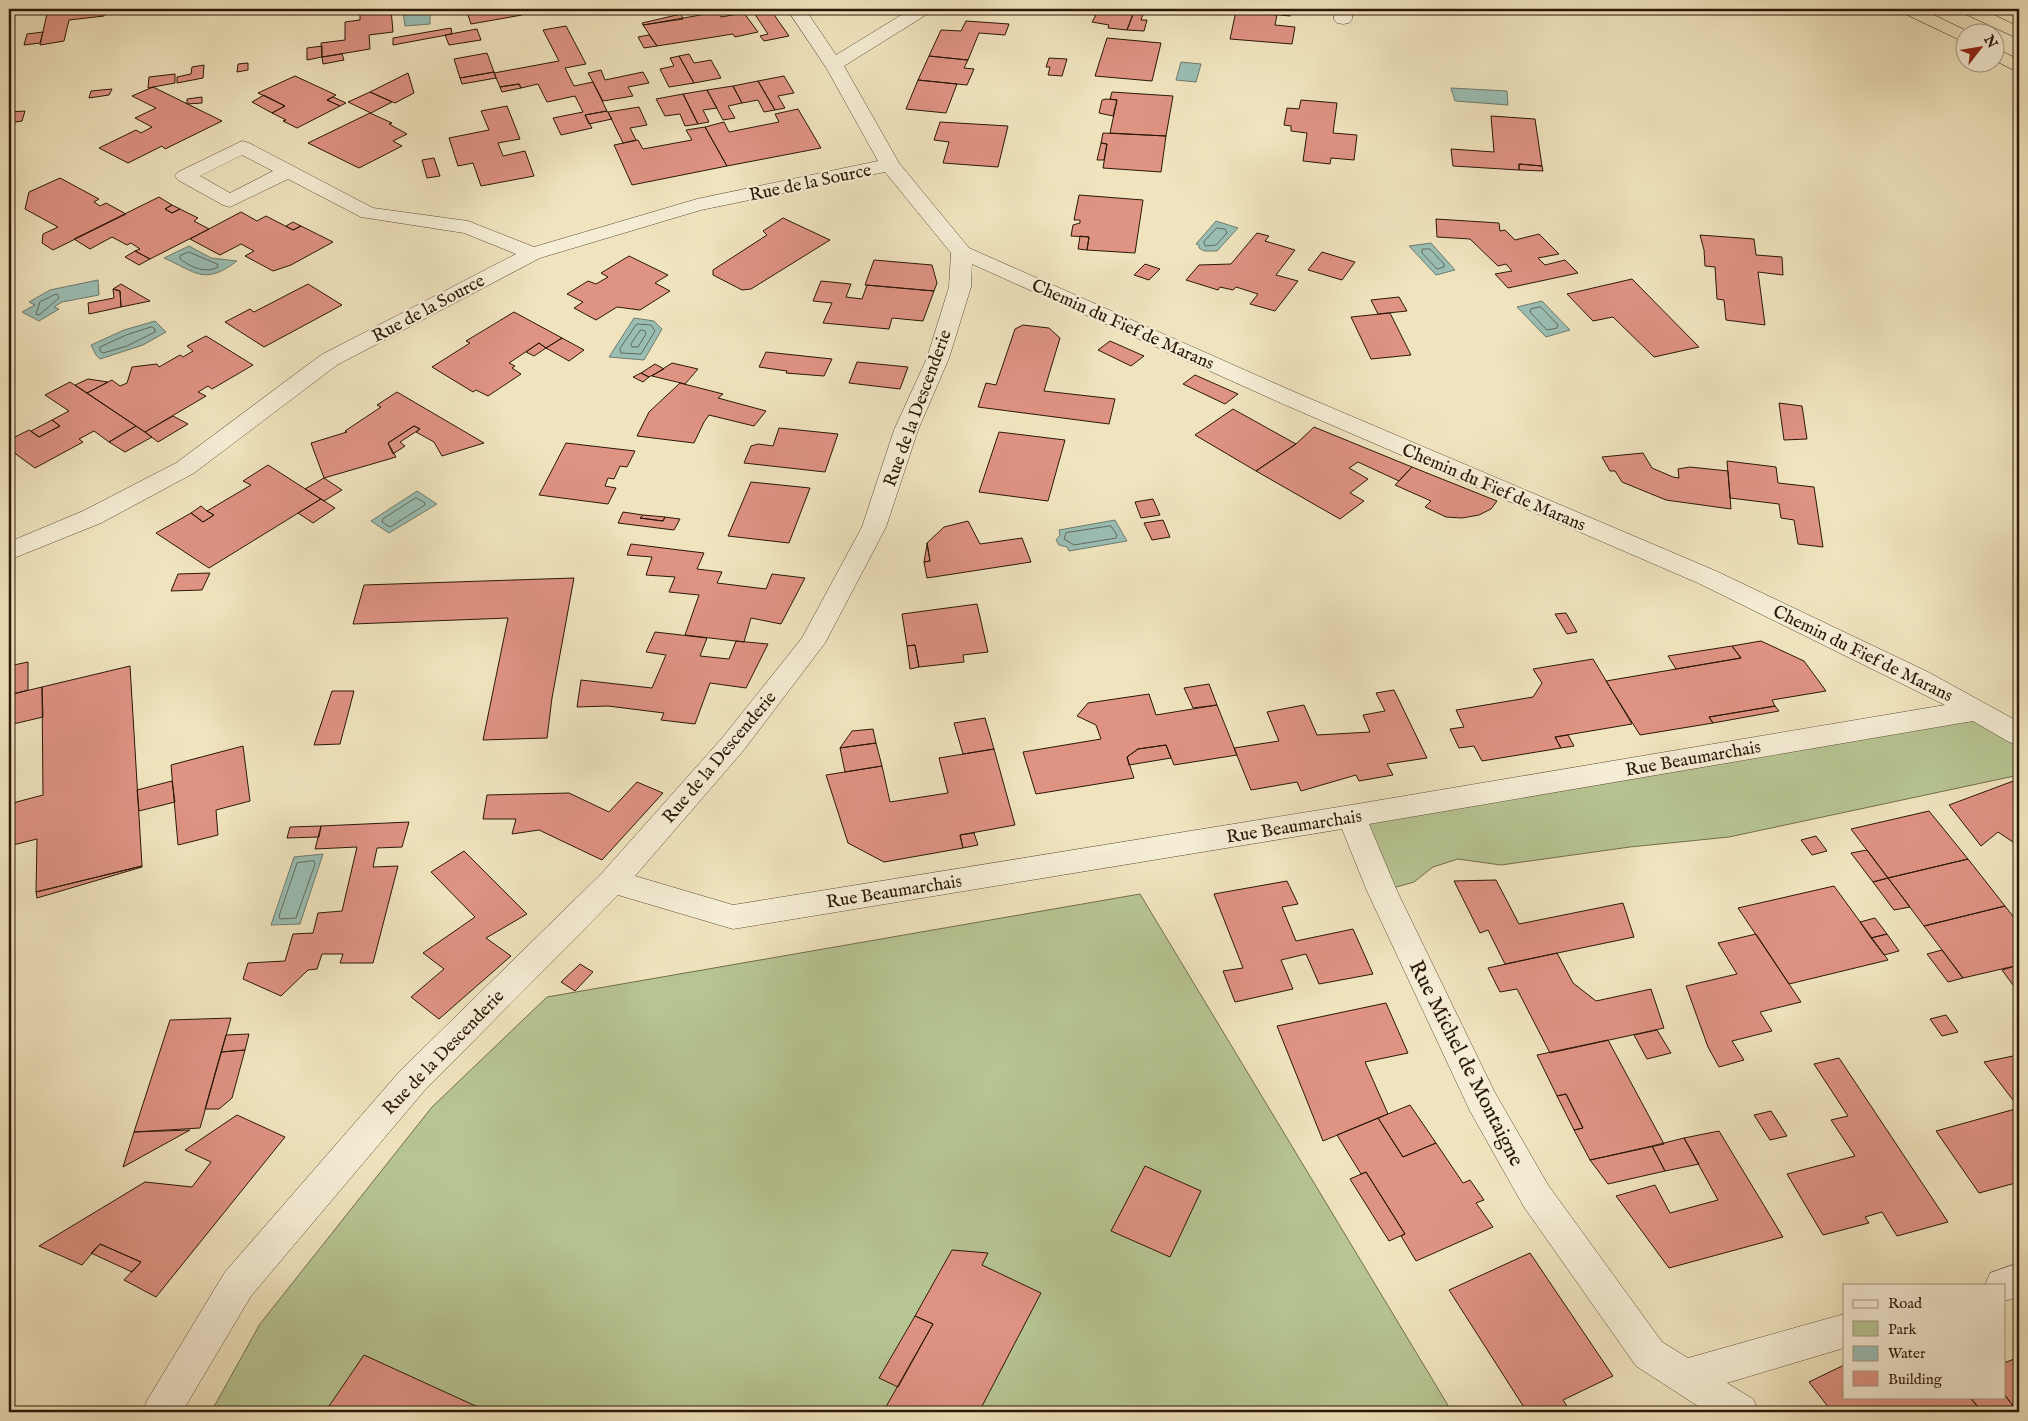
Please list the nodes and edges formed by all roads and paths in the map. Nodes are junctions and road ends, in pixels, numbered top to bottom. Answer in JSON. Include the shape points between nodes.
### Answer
{"nodes":[{"id":1,"x":796,"y":9,"type":"edge"},
{"id":2,"x":924,"y":9,"type":"edge"},
{"id":3,"x":1908,"y":9,"type":"edge"},
{"id":4,"x":1969,"y":9,"type":"edge"},
{"id":5,"x":1956,"y":33,"type":"edge"},
{"id":6,"x":2019,"y":34,"type":"edge"},
{"id":7,"x":2006,"y":60,"type":"edge"},
{"id":8,"x":833,"y":65,"type":"junction"},
{"id":9,"x":2019,"y":67,"type":"edge"},
{"id":10,"x":890,"y":165,"type":"junction"},
{"id":11,"x":289,"y":171,"type":"dead end"},
{"id":12,"x":962,"y":252,"type":"junction"},
{"id":13,"x":533,"y":254,"type":"junction"},
{"id":14,"x":9,"y":552,"type":"edge"},
{"id":15,"x":1978,"y":710,"type":"junction"},
{"id":16,"x":2019,"y":735,"type":"edge"},
{"id":17,"x":1351,"y":816,"type":"junction"},
{"id":18,"x":613,"y":881,"type":"junction"},
{"id":19,"x":2019,"y":1280,"type":"edge"},
{"id":20,"x":2006,"y":1284,"type":"edge"},
{"id":21,"x":1843,"y":1331,"type":"edge"},
{"id":22,"x":1685,"y":1377,"type":"junction"},
{"id":23,"x":161,"y":1412,"type":"edge"},
{"id":24,"x":1740,"y":1412,"type":"edge"}],
"edges":[{"from":1,"to":8,"type":"street"},
{"from":2,"to":8,"type":"street"},
{"from":3,"to":5,"type":"highway"},
{"from":4,"to":6,"type":"highway"},
{"from":7,"to":9,"type":"highway"},
{"from":8,"to":10,"type":"street"},
{"from":10,"to":12,"type":"street"},
{"from":10,"to":13,"type":"street","name":"Rue de la Source","via":[[697,205]]},
{"from":11,"to":13,"type":"street","via":[[368,213],[468,227]]},
{"from":12,"to":15,"type":"street","name":"Chemin du Fief de Marans","via":[[1291,399],[1707,577]]},
{"from":12,"to":18,"type":"street","name":"Rue de la Descenderie","via":[[960,287],[941,349],[906,430],[874,526],[812,644],[733,744]]},
{"from":13,"to":14,"type":"street","name":"Rue de la Source","via":[[329,360],[185,468],[92,517]]},
{"from":15,"to":16,"type":"street","name":"Chemin du Fief de Marans"},
{"from":15,"to":17,"type":"street","name":"Rue Beaumarchais"},
{"from":17,"to":18,"type":"street","name":"Rue Beaumarchais","via":[[733,917]]},
{"from":17,"to":22,"type":"street","name":"Rue Michel de Montaigne","via":[[1382,891],[1482,1101],[1536,1196],[1649,1354]]},
{"from":18,"to":23,"type":"street","name":"Rue de la Descenderie","via":[[412,1081],[238,1284]]},
{"from":19,"to":20,"type":"street"},
{"from":21,"to":22,"type":"street"},
{"from":22,"to":24,"type":"street","name":"Rue Michel de Montaigne"}]}
